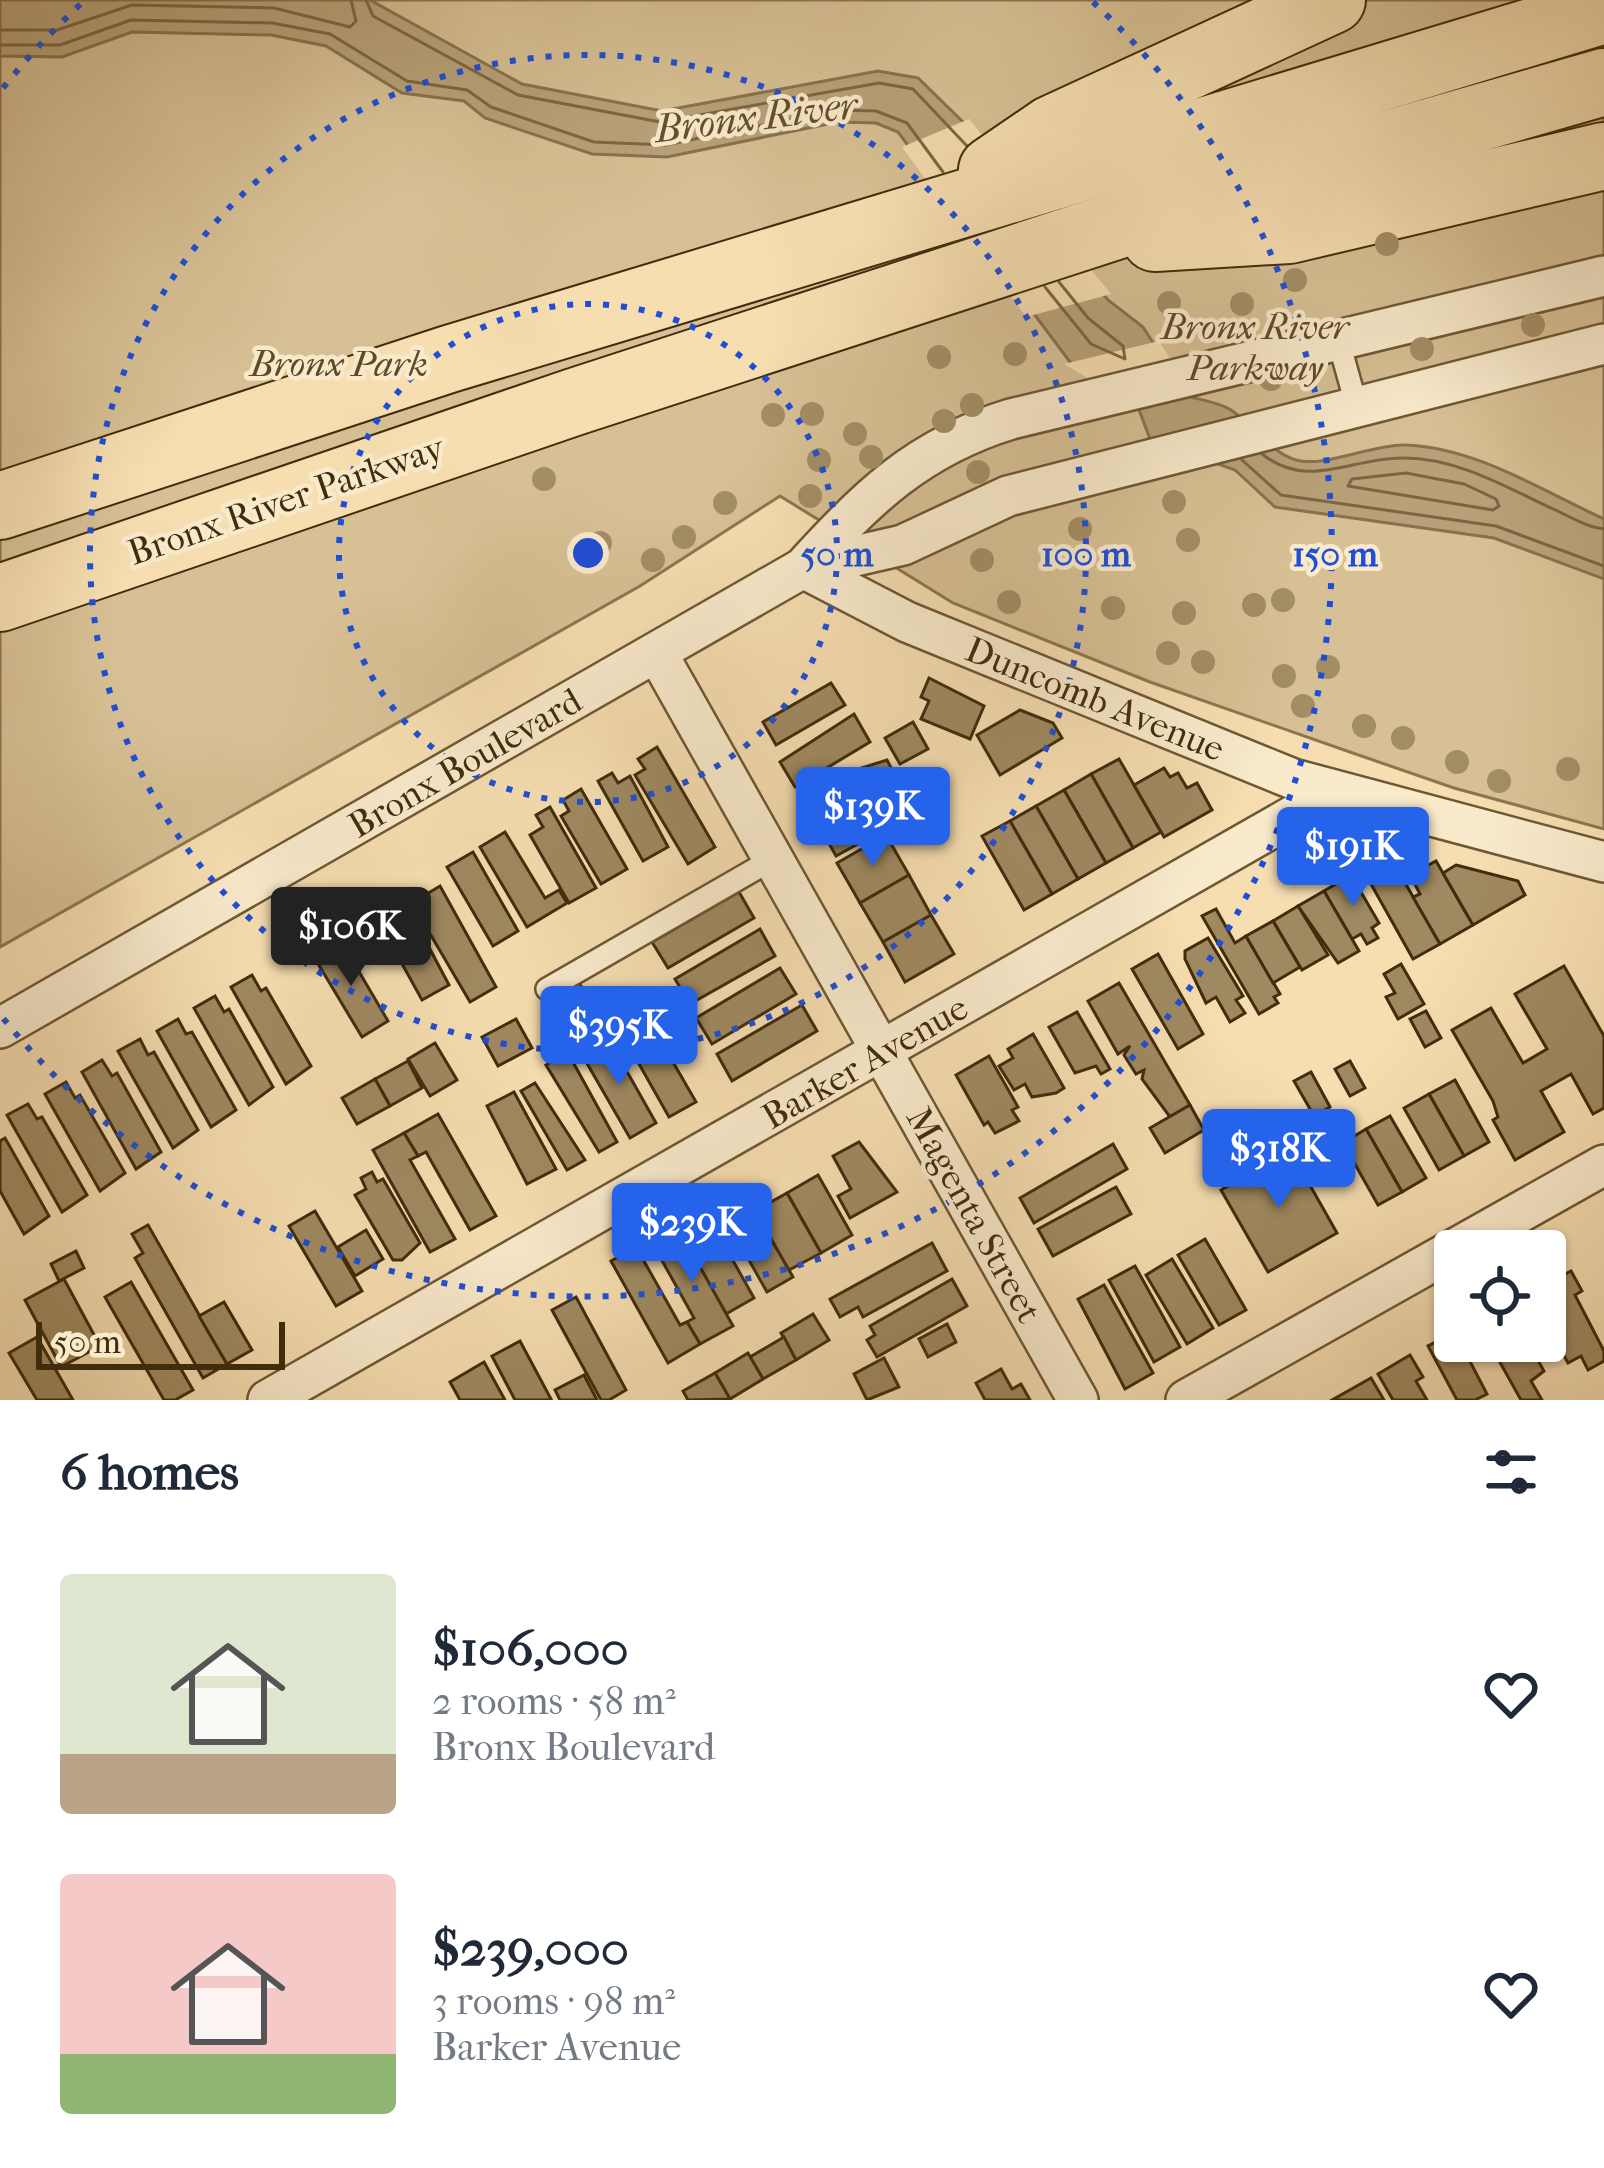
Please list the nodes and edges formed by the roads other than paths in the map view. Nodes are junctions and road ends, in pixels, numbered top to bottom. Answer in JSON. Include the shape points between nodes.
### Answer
{"nodes":[{"id":1,"x":1332,"y":0,"type":"edge"},
{"id":2,"x":1604,"y":10,"type":"edge"},
{"id":3,"x":1604,"y":82,"type":"edge"},
{"id":4,"x":1070,"y":147,"type":"junction"},
{"id":5,"x":1604,"y":156,"type":"edge"},
{"id":6,"x":1068,"y":243,"type":"junction"},
{"id":7,"x":1604,"y":276,"type":"edge"},
{"id":8,"x":1338,"y":339,"type":"junction"},
{"id":9,"x":1604,"y":344,"type":"edge"},
{"id":10,"x":1356,"y":404,"type":"junction"},
{"id":11,"x":0,"y":506,"type":"edge"},
{"id":12,"x":803,"y":568,"type":"junction"},
{"id":13,"x":0,"y":598,"type":"edge"},
{"id":14,"x":657,"y":653,"type":"junction"},
{"id":15,"x":1335,"y":792,"type":"junction"},
{"id":16,"x":773,"y":859,"type":"junction"},
{"id":17,"x":1604,"y":862,"type":"edge"},
{"id":18,"x":547,"y":989,"type":"dead end"},
{"id":19,"x":0,"y":1028,"type":"edge"},
{"id":20,"x":883,"y":1053,"type":"junction"},
{"id":21,"x":1604,"y":1165,"type":"edge"},
{"id":22,"x":268,"y":1400,"type":"edge"},
{"id":23,"x":1078,"y":1400,"type":"edge"},
{"id":24,"x":1186,"y":1400,"type":"edge"}],
"edges":[{"from":1,"to":4,"type":"highway"},
{"from":2,"to":4,"type":"highway"},
{"from":3,"to":6,"type":"highway","name":"Bronx River Parkway"},
{"from":4,"to":11,"type":"highway","via":[[934,211]]},
{"from":5,"to":6,"type":"highway","via":[[1289,230]]},
{"from":6,"to":13,"type":"highway","name":"Bronx River Parkway"},
{"from":7,"to":8,"type":"street","name":"Bronx Boulevard"},
{"from":8,"to":10,"type":"lane"},
{"from":8,"to":12,"type":"street","name":"Bronx Boulevard","via":[[961,437],[871,493]]},
{"from":9,"to":10,"type":"street","name":"Bronx Boulevard"},
{"from":10,"to":12,"type":"street","name":"Bronx Boulevard","via":[[1029,490],[967,510],[903,545]]},
{"from":12,"to":14,"type":"street","name":"Bronx Boulevard"},
{"from":12,"to":15,"type":"street","name":"Duncomb Avenue","via":[[907,622]]},
{"from":14,"to":16,"type":"street","name":"Magenta Street"},
{"from":14,"to":19,"type":"street","name":"Bronx Boulevard"},
{"from":15,"to":17,"type":"street","name":"Duncomb Avenue"},
{"from":15,"to":20,"type":"street","name":"Barker Avenue"},
{"from":16,"to":18,"type":"lane"},
{"from":16,"to":20,"type":"street","name":"Magenta Street"},
{"from":20,"to":22,"type":"street","name":"Barker Avenue"},
{"from":20,"to":23,"type":"street","name":"Magenta Street"},
{"from":21,"to":24,"type":"street"}]}
